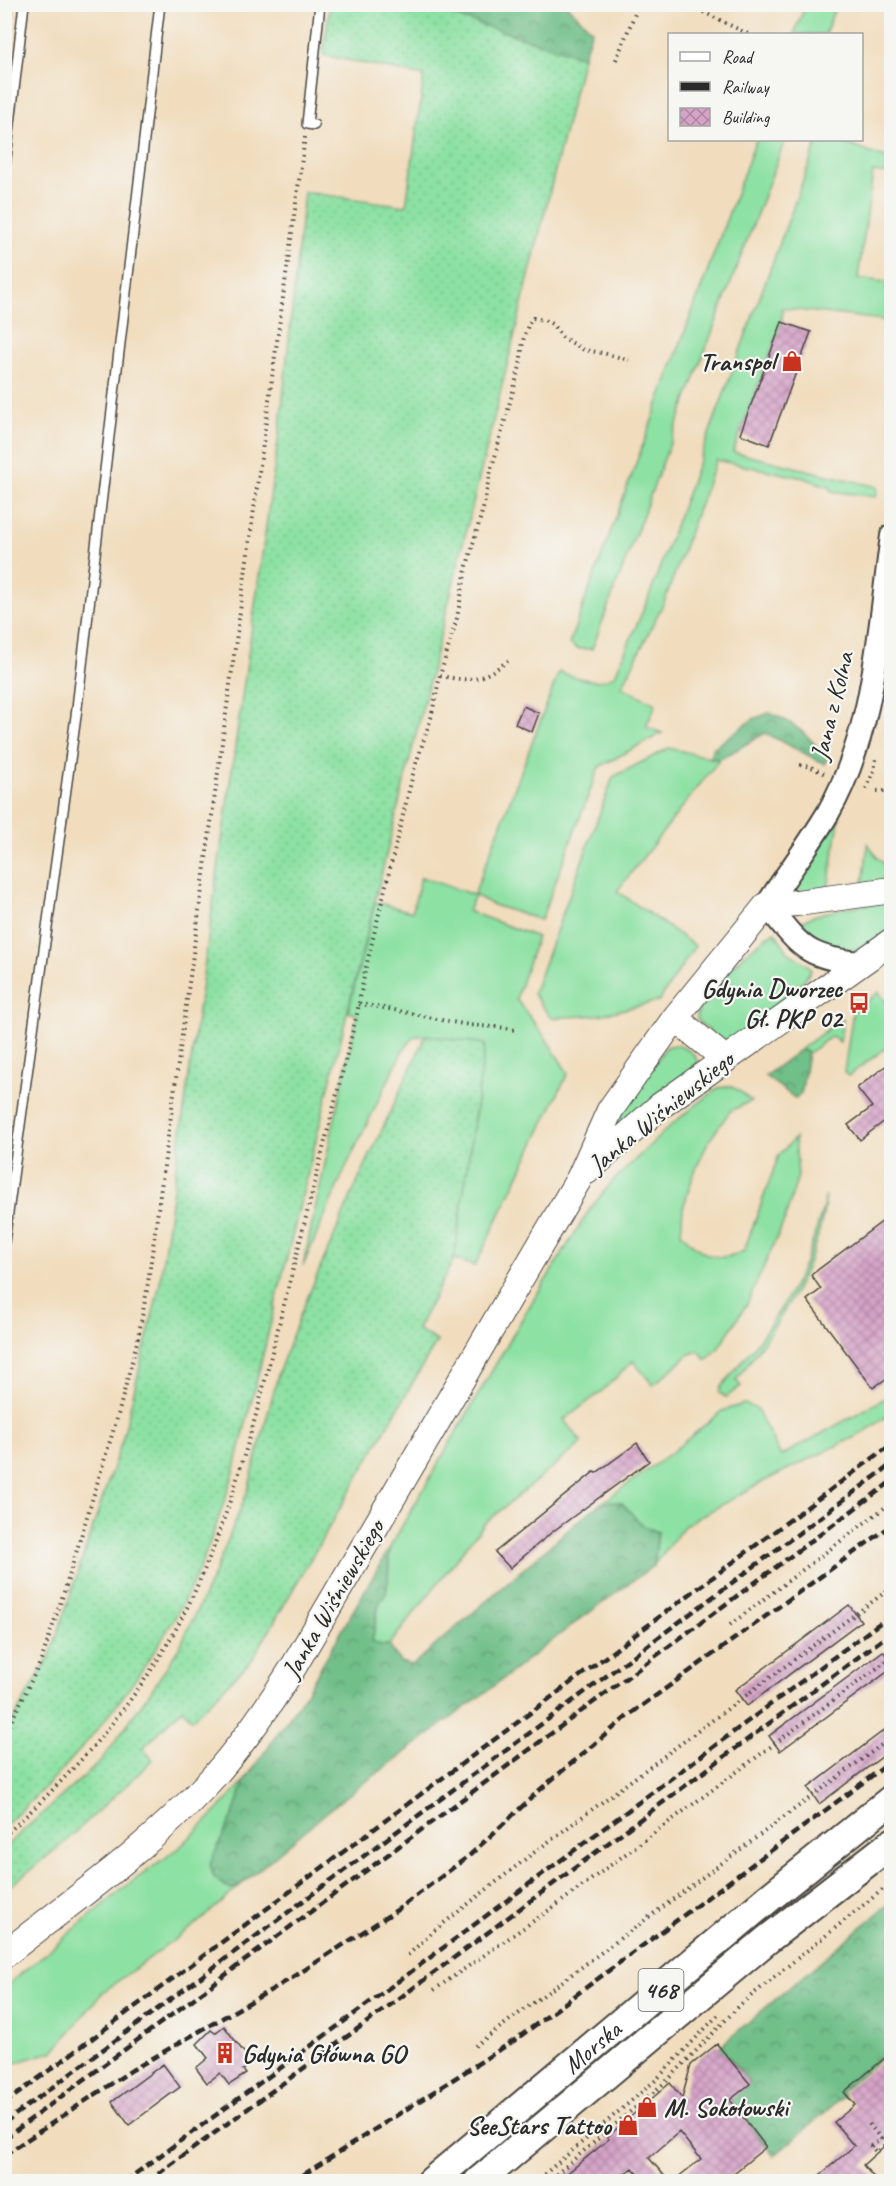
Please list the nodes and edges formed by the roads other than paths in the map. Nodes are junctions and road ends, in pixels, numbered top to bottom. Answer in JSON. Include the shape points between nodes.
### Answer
{"nodes":[{"id":1,"x":24,"y":4,"type":"edge"},
{"id":2,"x":160,"y":4,"type":"edge"},
{"id":3,"x":320,"y":4,"type":"edge"},
{"id":4,"x":311,"y":125,"type":"road end"},
{"id":5,"x":7,"y":132,"type":"edge"},
{"id":6,"x":4,"y":175,"type":"edge"},
{"id":7,"x":891,"y":536,"type":"edge"},
{"id":8,"x":891,"y":890,"type":"edge"},
{"id":9,"x":767,"y":904,"type":"junction"},
{"id":10,"x":891,"y":941,"type":"edge"},
{"id":11,"x":861,"y":963,"type":"junction"},
{"id":12,"x":675,"y":1018,"type":"junction"},
{"id":13,"x":725,"y":1059,"type":"junction"},
{"id":14,"x":580,"y":1177,"type":"junction"},
{"id":15,"x":4,"y":1242,"type":"edge"},
{"id":16,"x":891,"y":1799,"type":"edge"},
{"id":17,"x":891,"y":1843,"type":"edge"},
{"id":18,"x":4,"y":1955,"type":"edge"},
{"id":19,"x":431,"y":2181,"type":"edge"},
{"id":20,"x":478,"y":2181,"type":"edge"}],
"edges":[{"from":1,"to":5,"type":"lane"},
{"from":2,"to":15,"type":"lane","via":[[76,716]]},
{"from":3,"to":4,"type":"lane"},
{"from":5,"to":6,"type":"lane"},
{"from":7,"to":9,"type":"street","name":"Jana z Kolna","via":[[870,691],[859,739],[827,814]]},
{"from":8,"to":9,"type":"main road"},
{"from":9,"to":11,"type":"street","via":[[799,945],[815,954]]},
{"from":9,"to":12,"type":"main road","name":"Janka Wiśniewskiego"},
{"from":10,"to":11,"type":"main road","name":"Janka Wiśniewskiego"},
{"from":11,"to":13,"type":"main road","name":"Janka Wiśniewskiego"},
{"from":12,"to":13,"type":"main road"},
{"from":12,"to":14,"type":"main road","name":"Janka Wiśniewskiego","via":[[610,1110]]},
{"from":13,"to":14,"type":"main road","name":"Janka Wiśniewskiego","via":[[660,1106]]},
{"from":14,"to":18,"type":"main road","name":"Janka Wiśniewskiego","via":[[255,1726],[205,1786],[161,1829]]},
{"from":16,"to":19,"type":"main road","name":"Morska","number":"468"},
{"from":17,"to":20,"type":"main road","name":"Morska","number":"468","via":[[768,1939]]}]}
